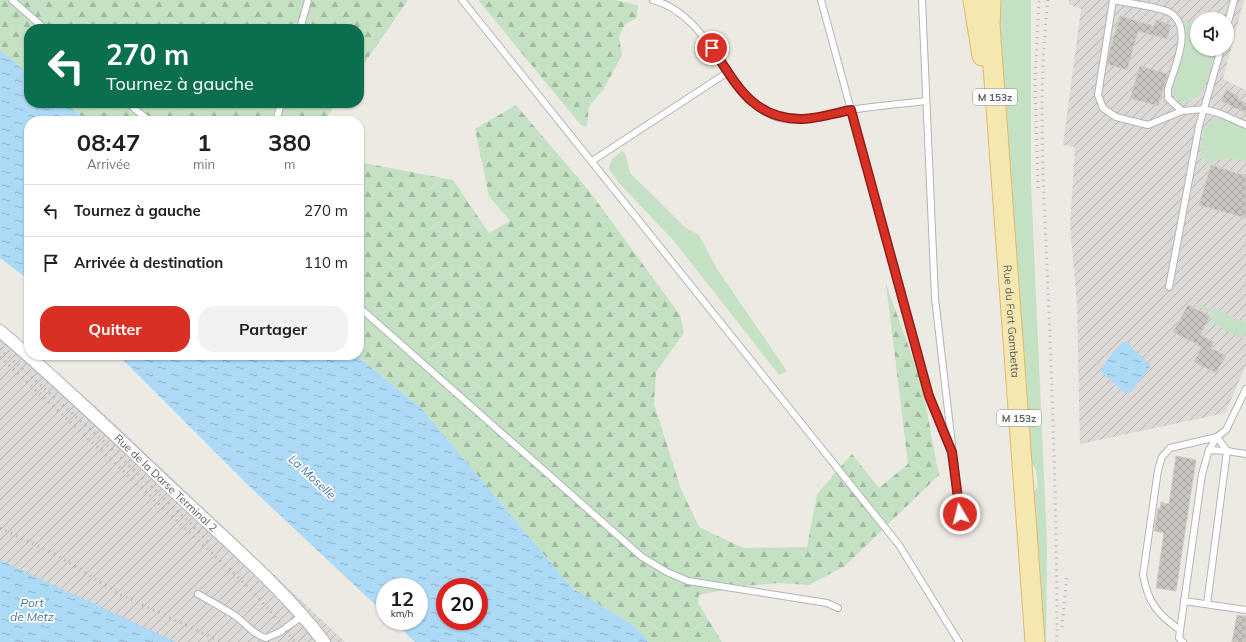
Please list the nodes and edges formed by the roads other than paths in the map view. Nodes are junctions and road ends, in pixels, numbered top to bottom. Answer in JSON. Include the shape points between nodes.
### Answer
{"nodes":[{"id":1,"x":12,"y":0,"type":"edge"},
{"id":2,"x":308,"y":0,"type":"edge"},
{"id":3,"x":462,"y":0,"type":"edge"},
{"id":4,"x":653,"y":0,"type":"edge"},
{"id":5,"x":821,"y":0,"type":"edge"},
{"id":6,"x":922,"y":0,"type":"edge"},
{"id":7,"x":973,"y":0,"type":"edge"},
{"id":8,"x":991,"y":0,"type":"edge"},
{"id":9,"x":1114,"y":0,"type":"edge"},
{"id":10,"x":1234,"y":0,"type":"edge"},
{"id":11,"x":1231,"y":12,"type":"edge"},
{"id":12,"x":39,"y":24,"type":"edge"},
{"id":13,"x":301,"y":24,"type":"edge"},
{"id":14,"x":1219,"y":56,"type":"edge"},
{"id":15,"x":728,"y":72,"type":"junction"},
{"id":16,"x":926,"y":101,"type":"junction"},
{"id":17,"x":134,"y":108,"type":"edge"},
{"id":18,"x":1204,"y":109,"type":"junction"},
{"id":19,"x":851,"y":110,"type":"junction"},
{"id":20,"x":1182,"y":111,"type":"junction"},
{"id":21,"x":143,"y":116,"type":"edge"},
{"id":22,"x":1246,"y":125,"type":"edge"},
{"id":23,"x":592,"y":161,"type":"junction"},
{"id":24,"x":1002,"y":193,"type":"junction"},
{"id":25,"x":1169,"y":287,"type":"dead end"},
{"id":26,"x":364,"y":311,"type":"edge"},
{"id":27,"x":0,"y":332,"type":"edge"},
{"id":28,"x":24,"y":354,"type":"edge"},
{"id":29,"x":31,"y":360,"type":"edge"},
{"id":30,"x":1246,"y":389,"type":"edge"},
{"id":31,"x":1217,"y":437,"type":"junction"},
{"id":32,"x":1209,"y":450,"type":"junction"},
{"id":33,"x":1227,"y":451,"type":"junction"},
{"id":34,"x":952,"y":452,"type":"junction"},
{"id":35,"x":1246,"y":454,"type":"edge"},
{"id":36,"x":960,"y":514,"type":"dead end"},
{"id":37,"x":198,"y":594,"type":"dead end"},
{"id":38,"x":1184,"y":600,"type":"junction"},
{"id":39,"x":1207,"y":604,"type":"junction"},
{"id":40,"x":838,"y":608,"type":"dead end"},
{"id":41,"x":1246,"y":610,"type":"edge"},
{"id":42,"x":302,"y":616,"type":"junction"},
{"id":43,"x":1180,"y":630,"type":"junction"},
{"id":44,"x":324,"y":642,"type":"edge"},
{"id":45,"x":959,"y":642,"type":"edge"},
{"id":46,"x":1035,"y":642,"type":"edge"},
{"id":47,"x":1182,"y":642,"type":"edge"}],
"edges":[{"from":1,"to":12,"type":"lane"},
{"from":2,"to":13,"type":"lane"},
{"from":3,"to":23,"type":"lane"},
{"from":4,"to":15,"type":"lane","via":[[679,12],[695,26]]},
{"from":5,"to":19,"type":"lane"},
{"from":6,"to":16,"type":"lane"},
{"from":7,"to":24,"type":"main road","via":[[984,70],[989,130]]},
{"from":8,"to":24,"type":"main road","name":"Rue du Fort Gambetta","number":"M 153z","via":[[990,25]]},
{"from":9,"to":20,"type":"lane","via":[[1168,12],[1178,20],[1183,33],[1168,89],[1168,98]]},
{"from":9,"to":20,"type":"lane","via":[[1098,95],[1103,108],[1116,117],[1148,126]]},
{"from":10,"to":11,"type":"lane"},
{"from":14,"to":18,"type":"lane"},
{"from":15,"to":19,"type":"lane","via":[[744,94],[760,108],[776,117],[801,119]]},
{"from":15,"to":23,"type":"lane"},
{"from":16,"to":19,"type":"lane"},
{"from":16,"to":34,"type":"lane","via":[[935,298]]},
{"from":17,"to":21,"type":"lane"},
{"from":18,"to":20,"type":"lane"},
{"from":18,"to":22,"type":"lane"},
{"from":18,"to":25,"type":"lane"},
{"from":19,"to":34,"type":"lane","via":[[929,396]]},
{"from":23,"to":45,"type":"lane","via":[[899,545]]},
{"from":24,"to":46,"type":"main road","name":"Rue du Fort Gambetta","number":"M 153z"},
{"from":26,"to":40,"type":"lane","via":[[654,565],[688,581],[827,603]]},
{"from":27,"to":28,"type":"street","name":"Rue de la Darse Terminal 2"},
{"from":29,"to":42,"type":"street","name":"Rue de la Darse Terminal 2","via":[[250,562]]},
{"from":30,"to":31,"type":"lane","via":[[1226,430]]},
{"from":31,"to":32,"type":"lane"},
{"from":31,"to":33,"type":"lane"},
{"from":31,"to":43,"type":"lane","via":[[1170,448],[1162,457],[1158,470],[1143,575],[1153,605],[1164,618]]},
{"from":32,"to":33,"type":"lane"},
{"from":32,"to":38,"type":"lane","via":[[1202,474]]},
{"from":33,"to":35,"type":"lane"},
{"from":33,"to":39,"type":"lane"},
{"from":34,"to":36,"type":"lane"},
{"from":37,"to":42,"type":"lane","via":[[245,623],[253,634],[266,638],[280,632]]},
{"from":38,"to":39,"type":"lane"},
{"from":38,"to":43,"type":"lane"},
{"from":39,"to":41,"type":"lane"},
{"from":42,"to":44,"type":"street","name":"Rue de la Darse Terminal 2"},
{"from":43,"to":47,"type":"lane","via":[[1178,638]]}]}
